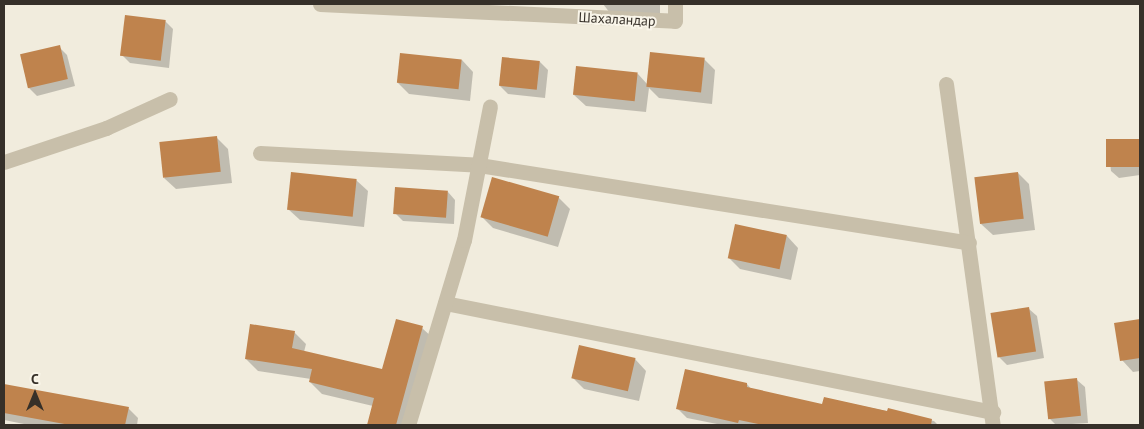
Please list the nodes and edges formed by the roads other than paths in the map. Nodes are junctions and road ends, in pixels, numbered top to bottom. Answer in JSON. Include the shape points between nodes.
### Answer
{"nodes":[{"id":1,"x":320,"y":4,"type":"edge"},
{"id":2,"x":675,"y":4,"type":"edge"},
{"id":3,"x":395,"y":6,"type":"edge"},
{"id":4,"x":946,"y":84,"type":"dead end"},
{"id":5,"x":170,"y":99,"type":"dead end"},
{"id":6,"x":490,"y":106,"type":"dead end"},
{"id":7,"x":260,"y":153,"type":"dead end"},
{"id":8,"x":4,"y":162,"type":"edge"},
{"id":9,"x":479,"y":166,"type":"junction"},
{"id":10,"x":969,"y":243,"type":"junction"},
{"id":11,"x":445,"y":303,"type":"junction"},
{"id":12,"x":993,"y":419,"type":"edge"},
{"id":13,"x":408,"y":425,"type":"edge"}],
"edges":[{"from":1,"to":3,"type":"street","name":"Шахаландар"},
{"from":2,"to":3,"type":"street","name":"Шахаландар","via":[[675,21]]},
{"from":4,"to":10,"type":"street"},
{"from":5,"to":8,"type":"street","via":[[106,128]]},
{"from":6,"to":9,"type":"street"},
{"from":7,"to":9,"type":"street"},
{"from":9,"to":10,"type":"street"},
{"from":9,"to":11,"type":"street","via":[[464,240]]},
{"from":10,"to":12,"type":"street"},
{"from":11,"to":12,"type":"street"},
{"from":11,"to":13,"type":"street"}]}
